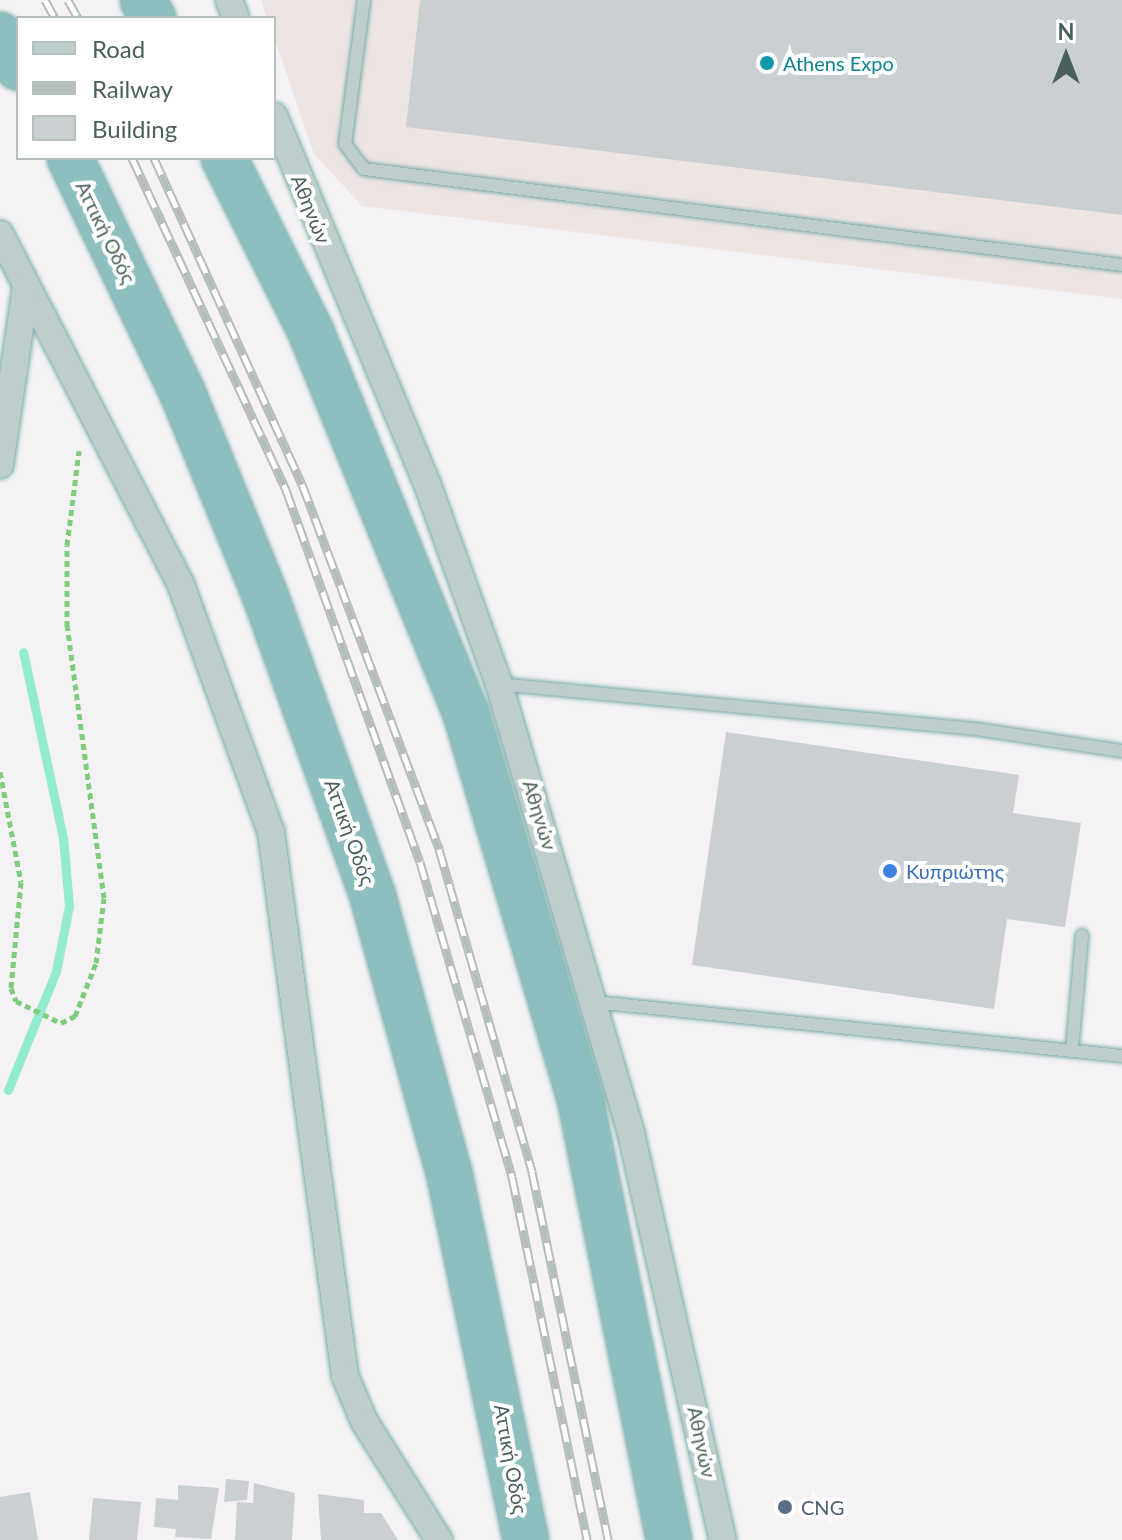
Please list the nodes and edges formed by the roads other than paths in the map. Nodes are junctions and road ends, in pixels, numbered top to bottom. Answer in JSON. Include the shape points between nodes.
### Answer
{"nodes":[{"id":1,"x":364,"y":0,"type":"edge"},
{"id":2,"x":0,"y":35,"type":"edge"},
{"id":3,"x":16,"y":63,"type":"edge"},
{"id":4,"x":276,"y":121,"type":"edge"},
{"id":5,"x":71,"y":160,"type":"edge"},
{"id":6,"x":225,"y":160,"type":"edge"},
{"id":7,"x":0,"y":234,"type":"edge"},
{"id":8,"x":1122,"y":265,"type":"edge"},
{"id":9,"x":26,"y":286,"type":"junction"},
{"id":10,"x":6,"y":356,"type":"edge"},
{"id":11,"x":0,"y":465,"type":"edge"},
{"id":12,"x":499,"y":684,"type":"junction"},
{"id":13,"x":1122,"y":751,"type":"edge"},
{"id":14,"x":1082,"y":935,"type":"dead end"},
{"id":15,"x":594,"y":1002,"type":"junction"},
{"id":16,"x":1072,"y":1050,"type":"junction"},
{"id":17,"x":1122,"y":1056,"type":"edge"},
{"id":18,"x":439,"y":1540,"type":"edge"},
{"id":19,"x":526,"y":1540,"type":"edge"},
{"id":20,"x":669,"y":1540,"type":"edge"},
{"id":21,"x":723,"y":1540,"type":"edge"}],
"edges":[{"from":1,"to":8,"type":"lane","via":[[345,144],[364,169]]},
{"from":2,"to":3,"type":"highway"},
{"from":4,"to":12,"type":"street","name":"Αθηνών","via":[[428,486]]},
{"from":5,"to":19,"type":"highway","name":"Αττική Οδός","via":[[189,408],[265,595],[373,897],[449,1172]]},
{"from":6,"to":20,"type":"highway","via":[[311,332],[466,714],[581,1103]]},
{"from":7,"to":9,"type":"street"},
{"from":9,"to":10,"type":"street"},
{"from":9,"to":18,"type":"street","via":[[181,585],[271,832],[345,1376],[364,1421]]},
{"from":10,"to":11,"type":"street"},
{"from":12,"to":13,"type":"lane","via":[[976,729]]},
{"from":12,"to":15,"type":"street","name":"Αθηνών"},
{"from":14,"to":16,"type":"lane"},
{"from":15,"to":16,"type":"lane"},
{"from":15,"to":21,"type":"street","name":"Αθηνών","via":[[668,1287]]},
{"from":16,"to":17,"type":"lane"}]}
